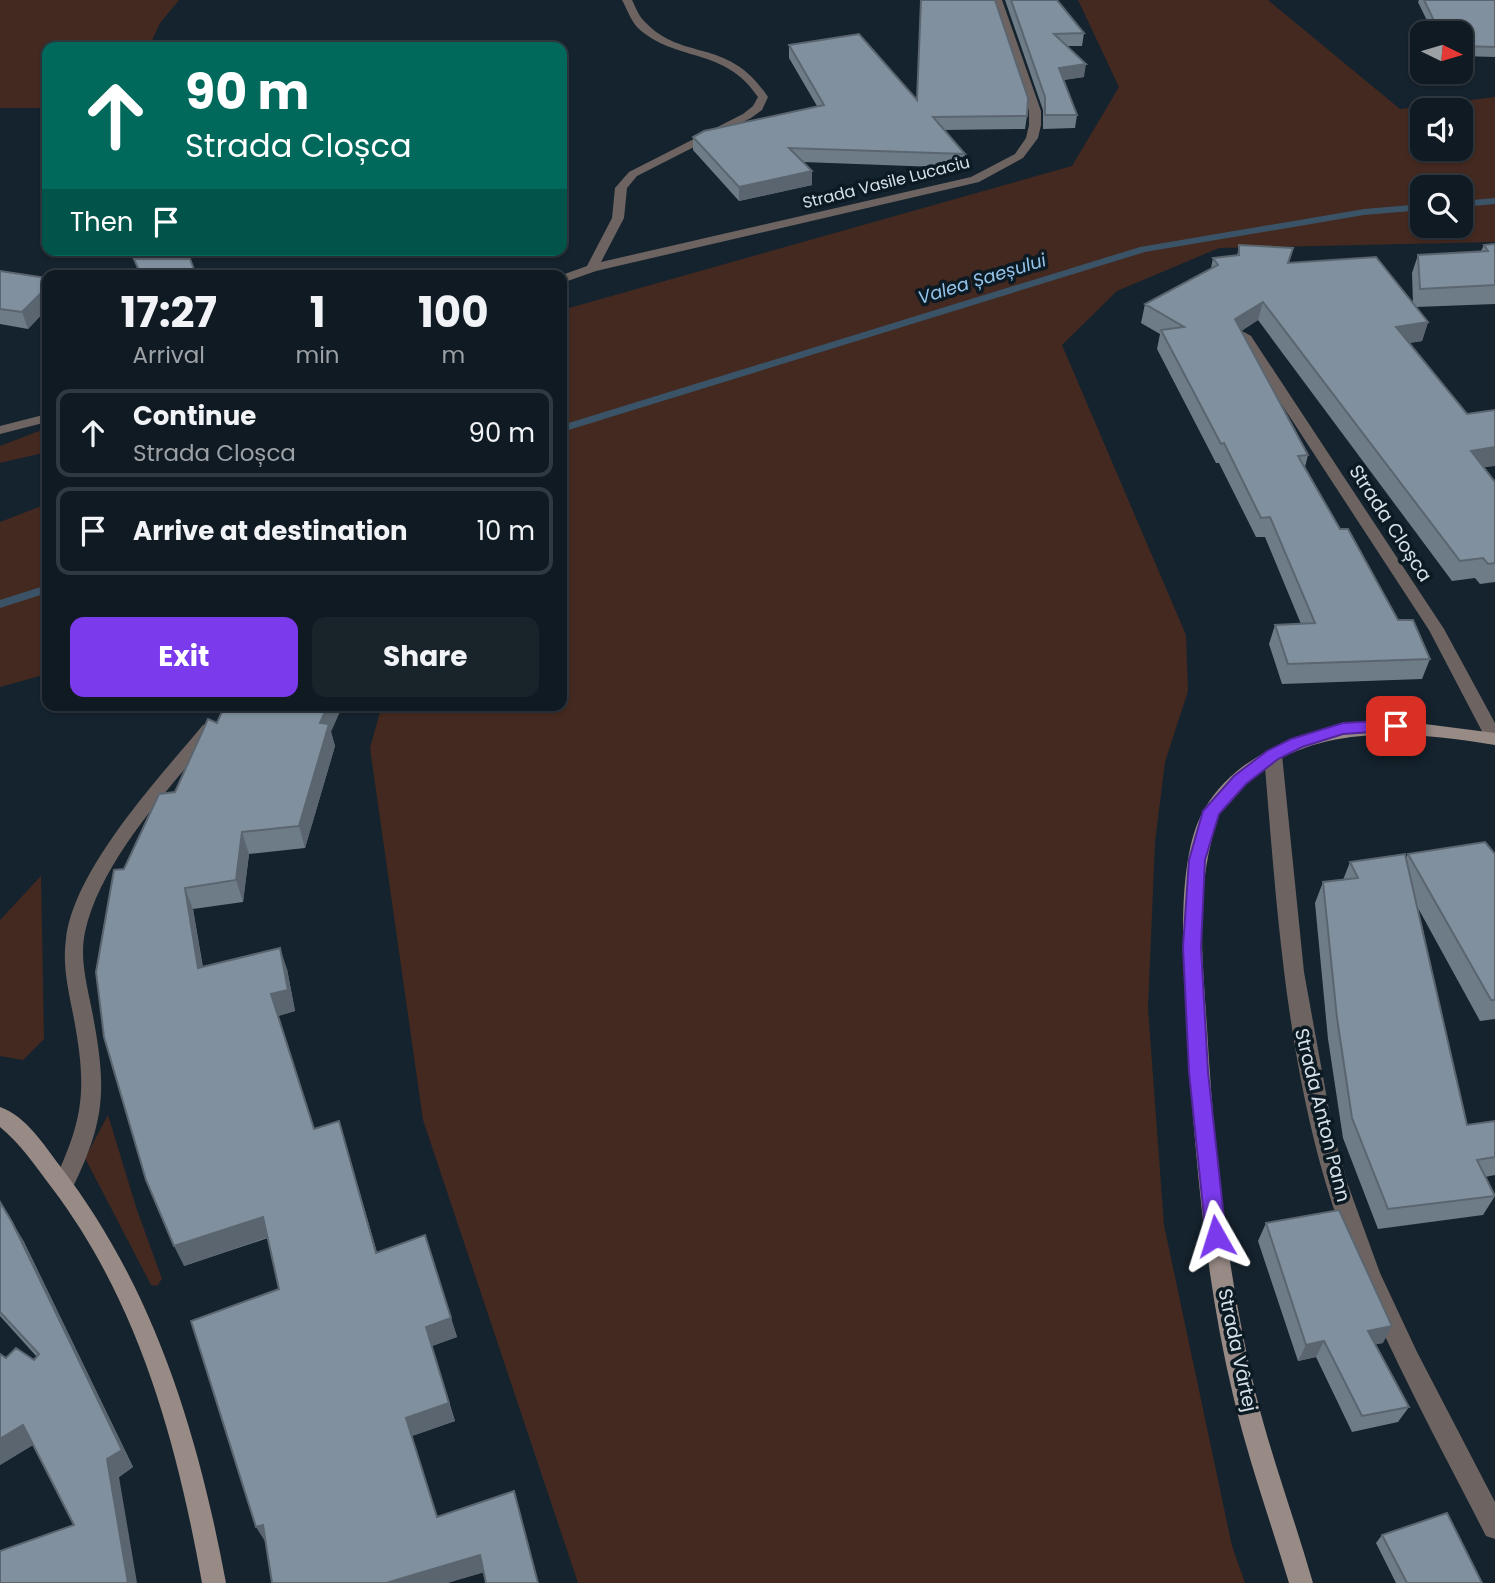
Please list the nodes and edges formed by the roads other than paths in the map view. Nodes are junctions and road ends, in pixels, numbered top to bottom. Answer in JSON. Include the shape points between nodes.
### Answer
{"nodes":[{"id":1,"x":627,"y":0,"type":"edge"},
{"id":2,"x":997,"y":0,"type":"edge"},
{"id":3,"x":592,"y":268,"type":"junction"},
{"id":4,"x":567,"y":277,"type":"edge"},
{"id":5,"x":1244,"y":336,"type":"edge"},
{"id":6,"x":42,"y":419,"type":"edge"},
{"id":7,"x":0,"y":430,"type":"edge"},
{"id":8,"x":214,"y":723,"type":"edge"},
{"id":9,"x":1343,"y":729,"type":"joint"},
{"id":10,"x":1495,"y":739,"type":"edge"},
{"id":11,"x":1273,"y":755,"type":"junction"},
{"id":12,"x":0,"y":1116,"type":"edge"},
{"id":13,"x":64,"y":1184,"type":"junction"},
{"id":14,"x":1495,"y":1527,"type":"edge"},
{"id":15,"x":214,"y":1583,"type":"edge"},
{"id":16,"x":1301,"y":1583,"type":"edge"}],
"edges":[{"from":1,"to":3,"type":"street","via":[[641,24],[655,34],[737,66],[755,81],[763,97],[747,116],[653,163],[620,186],[620,215]]},
{"from":2,"to":3,"type":"street","name":"Strada Vasile Lucaciu","via":[[1037,128],[1015,160],[962,183]]},
{"from":3,"to":4,"type":"street","name":"Strada Vasile Lucaciu"},
{"from":5,"to":10,"type":"street","name":"Strada Cloșca","via":[[1436,629]]},
{"from":6,"to":7,"type":"street"},
{"from":8,"to":13,"type":"street","via":[[109,860],[76,933],[75,976],[93,1074],[93,1109],[85,1143]]},
{"from":9,"to":10,"type":"street","name":"Strada Cloșca","via":[[1443,729]]},
{"from":9,"to":11,"type":"street","name":"Strada Vârtej"},
{"from":11,"to":14,"type":"street","name":"Strada Anton Pann","via":[[1293,972],[1307,1060],[1337,1184],[1368,1272]]},
{"from":11,"to":16,"type":"street","name":"Strada Vârtej","via":[[1240,780],[1211,811],[1197,860],[1192,947],[1198,1072],[1219,1263],[1245,1394]]},
{"from":12,"to":13,"type":"street"},
{"from":13,"to":15,"type":"street","via":[[113,1266],[150,1346],[182,1436]]}]}
